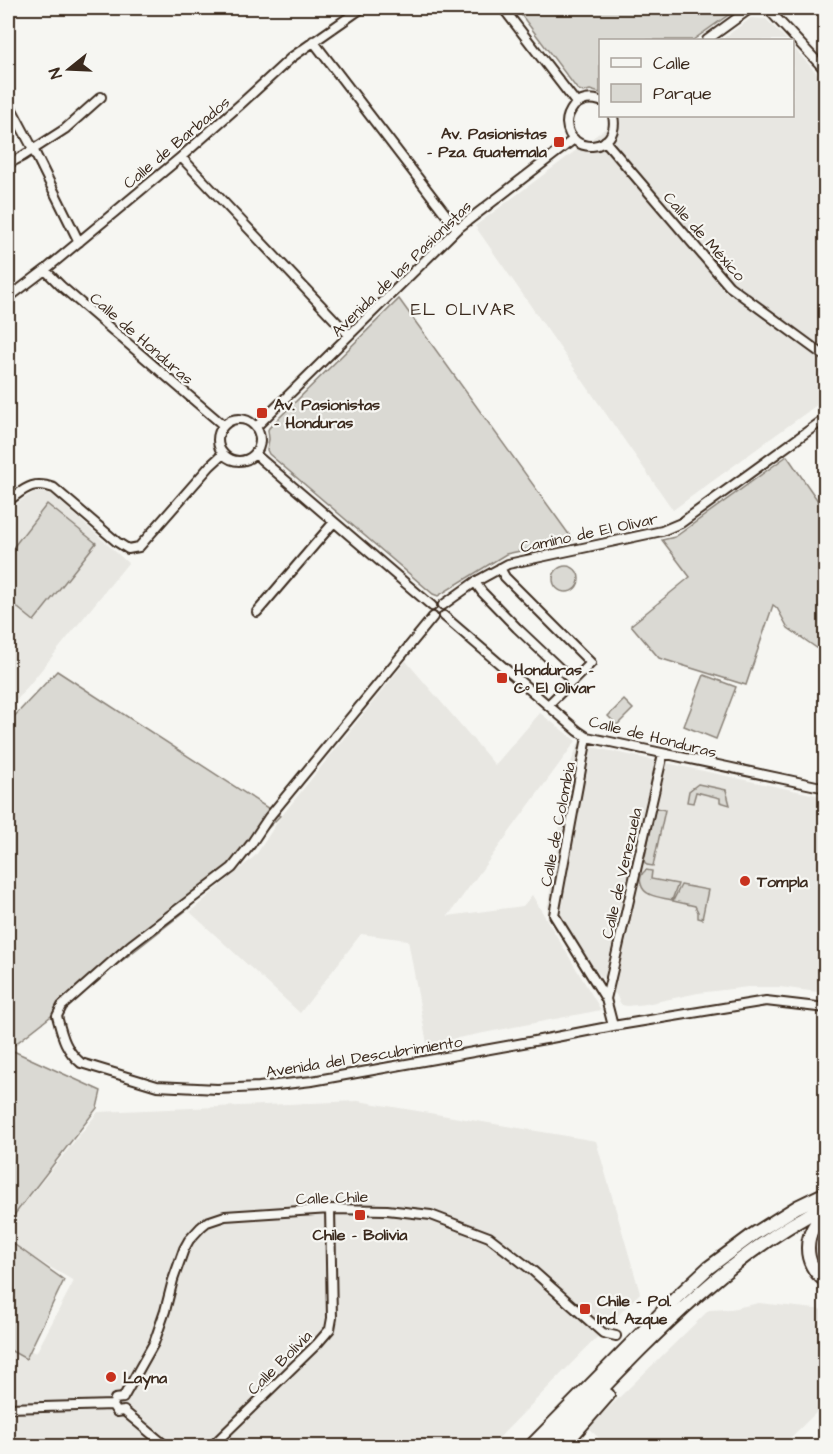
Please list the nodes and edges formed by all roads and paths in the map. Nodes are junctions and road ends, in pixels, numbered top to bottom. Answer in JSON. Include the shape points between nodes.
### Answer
{"nodes":[{"id":1,"x":362,"y":8,"type":"edge"},
{"id":2,"x":503,"y":8,"type":"edge"},
{"id":3,"x":751,"y":8,"type":"edge"},
{"id":4,"x":767,"y":8,"type":"edge"},
{"id":5,"x":708,"y":39,"type":"edge"},
{"id":6,"x":313,"y":41,"type":"junction"},
{"id":7,"x":825,"y":71,"type":"edge"},
{"id":8,"x":101,"y":97,"type":"dead end"},
{"id":9,"x":599,"y":101,"type":"edge"},
{"id":10,"x":8,"y":102,"type":"edge"},
{"id":11,"x":577,"y":104,"type":"junction"},
{"id":12,"x":613,"y":117,"type":"edge"},
{"id":13,"x":574,"y":139,"type":"junction"},
{"id":14,"x":605,"y":141,"type":"junction"},
{"id":15,"x":33,"y":149,"type":"junction"},
{"id":16,"x":181,"y":157,"type":"junction"},
{"id":17,"x":8,"y":164,"type":"edge"},
{"id":18,"x":457,"y":229,"type":"junction"},
{"id":19,"x":79,"y":242,"type":"junction"},
{"id":20,"x":45,"y":270,"type":"junction"},
{"id":21,"x":8,"y":298,"type":"edge"},
{"id":22,"x":349,"y":335,"type":"junction"},
{"id":23,"x":825,"y":357,"type":"edge"},
{"id":24,"x":825,"y":418,"type":"edge"},
{"id":25,"x":223,"y":425,"type":"junction"},
{"id":26,"x":256,"y":427,"type":"junction"},
{"id":27,"x":223,"y":454,"type":"junction"},
{"id":28,"x":255,"y":454,"type":"junction"},
{"id":29,"x":8,"y":501,"type":"edge"},
{"id":30,"x":334,"y":522,"type":"junction"},
{"id":31,"x":500,"y":568,"type":"junction"},
{"id":32,"x":475,"y":582,"type":"junction"},
{"id":33,"x":443,"y":605,"type":"junction"},
{"id":34,"x":432,"y":606,"type":"junction"},
{"id":35,"x":257,"y":612,"type":"dead end"},
{"id":36,"x":444,"y":616,"type":"junction"},
{"id":37,"x":433,"y":617,"type":"junction"},
{"id":38,"x":573,"y":681,"type":"junction"},
{"id":39,"x":548,"y":705,"type":"junction"},
{"id":40,"x":587,"y":737,"type":"junction"},
{"id":41,"x":663,"y":754,"type":"junction"},
{"id":42,"x":825,"y":788,"type":"edge"},
{"id":43,"x":606,"y":999,"type":"junction"},
{"id":44,"x":825,"y":1008,"type":"edge"},
{"id":45,"x":613,"y":1026,"type":"junction"},
{"id":46,"x":825,"y":1193,"type":"edge"},
{"id":47,"x":825,"y":1206,"type":"edge"},
{"id":48,"x":330,"y":1209,"type":"junction"},
{"id":49,"x":825,"y":1213,"type":"edge"},
{"id":50,"x":825,"y":1281,"type":"edge"},
{"id":51,"x":671,"y":1319,"type":"junction"},
{"id":52,"x":616,"y":1336,"type":"dead end"},
{"id":53,"x":123,"y":1398,"type":"junction"},
{"id":54,"x":113,"y":1405,"type":"junction"},
{"id":55,"x":8,"y":1408,"type":"edge"},
{"id":56,"x":124,"y":1411,"type":"junction"},
{"id":57,"x":566,"y":1444,"type":"dead end"},
{"id":58,"x":166,"y":1446,"type":"edge"},
{"id":59,"x":212,"y":1446,"type":"edge"},
{"id":60,"x":531,"y":1446,"type":"edge"},
{"id":61,"x":547,"y":1446,"type":"edge"}],
"edges":[{"from":1,"to":6,"type":"street","name":"Calle de Barbados"},
{"from":2,"to":11,"type":"street"},
{"from":3,"to":5,"type":"street"},
{"from":4,"to":7,"type":"street"},
{"from":6,"to":16,"type":"street","name":"Calle de Barbados"},
{"from":6,"to":18,"type":"street"},
{"from":8,"to":15,"type":"street","via":[[65,129]]},
{"from":9,"to":11,"type":"street"},
{"from":10,"to":15,"type":"street"},
{"from":11,"to":13,"type":"street","via":[[567,125]]},
{"from":12,"to":14,"type":"street","via":[[613,130]]},
{"from":13,"to":14,"type":"street","via":[[593,146]]},
{"from":13,"to":18,"type":"street","name":"Avenida de las Pasionistas"},
{"from":14,"to":23,"type":"street","name":"Calle de México","via":[[729,286]]},
{"from":15,"to":17,"type":"street"},
{"from":15,"to":19,"type":"street"},
{"from":16,"to":19,"type":"street","name":"Calle de Barbados"},
{"from":16,"to":22,"type":"street"},
{"from":18,"to":22,"type":"street","name":"Avenida de las Pasionistas"},
{"from":19,"to":20,"type":"street","name":"Calle de Barbados"},
{"from":20,"to":21,"type":"street","name":"Calle de Barbados"},
{"from":20,"to":25,"type":"street","name":"Calle de Honduras"},
{"from":22,"to":26,"type":"street","name":"Avenida de las Pasionistas"},
{"from":24,"to":31,"type":"street","name":"Camino de El Olivar","via":[[681,523],[662,531]]},
{"from":25,"to":26,"type":"street","via":[[240,418]]},
{"from":25,"to":27,"type":"street","via":[[218,442]]},
{"from":26,"to":28,"type":"street","via":[[261,441]]},
{"from":27,"to":28,"type":"street","via":[[235,461]]},
{"from":27,"to":29,"type":"street","via":[[139,547],[128,549],[117,542],[54,488],[42,484],[29,487]]},
{"from":28,"to":30,"type":"street"},
{"from":30,"to":34,"type":"street"},
{"from":30,"to":35,"type":"street"},
{"from":31,"to":32,"type":"street","name":"Camino de El Olivar"},
{"from":31,"to":38,"type":"street","via":[[591,663]]},
{"from":32,"to":33,"type":"street","name":"Camino de El Olivar"},
{"from":32,"to":38,"type":"street"},
{"from":33,"to":34,"type":"street"},
{"from":33,"to":36,"type":"street"},
{"from":34,"to":37,"type":"street"},
{"from":36,"to":37,"type":"street"},
{"from":36,"to":39,"type":"street","name":"Calle de Honduras"},
{"from":37,"to":45,"type":"street","name":"Avenida del Descubrimiento","via":[[232,868],[131,945],[63,1006],[57,1016],[63,1038],[71,1056],[115,1075],[157,1086],[217,1089],[312,1081]]},
{"from":38,"to":39,"type":"street"},
{"from":39,"to":40,"type":"street","name":"Calle de Honduras"},
{"from":40,"to":41,"type":"street","name":"Calle de Honduras"},
{"from":40,"to":43,"type":"street","name":"Calle de Colombia","via":[[554,915]]},
{"from":41,"to":42,"type":"street","name":"Calle de Honduras"},
{"from":41,"to":43,"type":"street","name":"Calle de Venezuela"},
{"from":43,"to":45,"type":"street"},
{"from":44,"to":45,"type":"street","name":"Avenida del Descubrimiento","via":[[766,1001]]},
{"from":46,"to":60,"type":"highway","via":[[754,1234],[708,1268]]},
{"from":47,"to":51,"type":"highway","via":[[737,1262]]},
{"from":48,"to":52,"type":"street","name":"Calle Chile","via":[[431,1215],[489,1237],[603,1333]]},
{"from":48,"to":53,"type":"street","name":"Calle Chile","via":[[225,1216],[201,1227],[184,1249],[154,1343]]},
{"from":48,"to":59,"type":"street","name":"Calle Bolivia","via":[[330,1329]]},
{"from":49,"to":50,"type":"highway","via":[[810,1230],[807,1249],[812,1267]]},
{"from":51,"to":57,"type":"highway"},
{"from":51,"to":61,"type":"highway"},
{"from":53,"to":54,"type":"street","via":[[115,1399]]},
{"from":53,"to":56,"type":"street","via":[[127,1403]]},
{"from":54,"to":55,"type":"street"},
{"from":54,"to":56,"type":"street","via":[[117,1412]]},
{"from":56,"to":58,"type":"street"}]}
